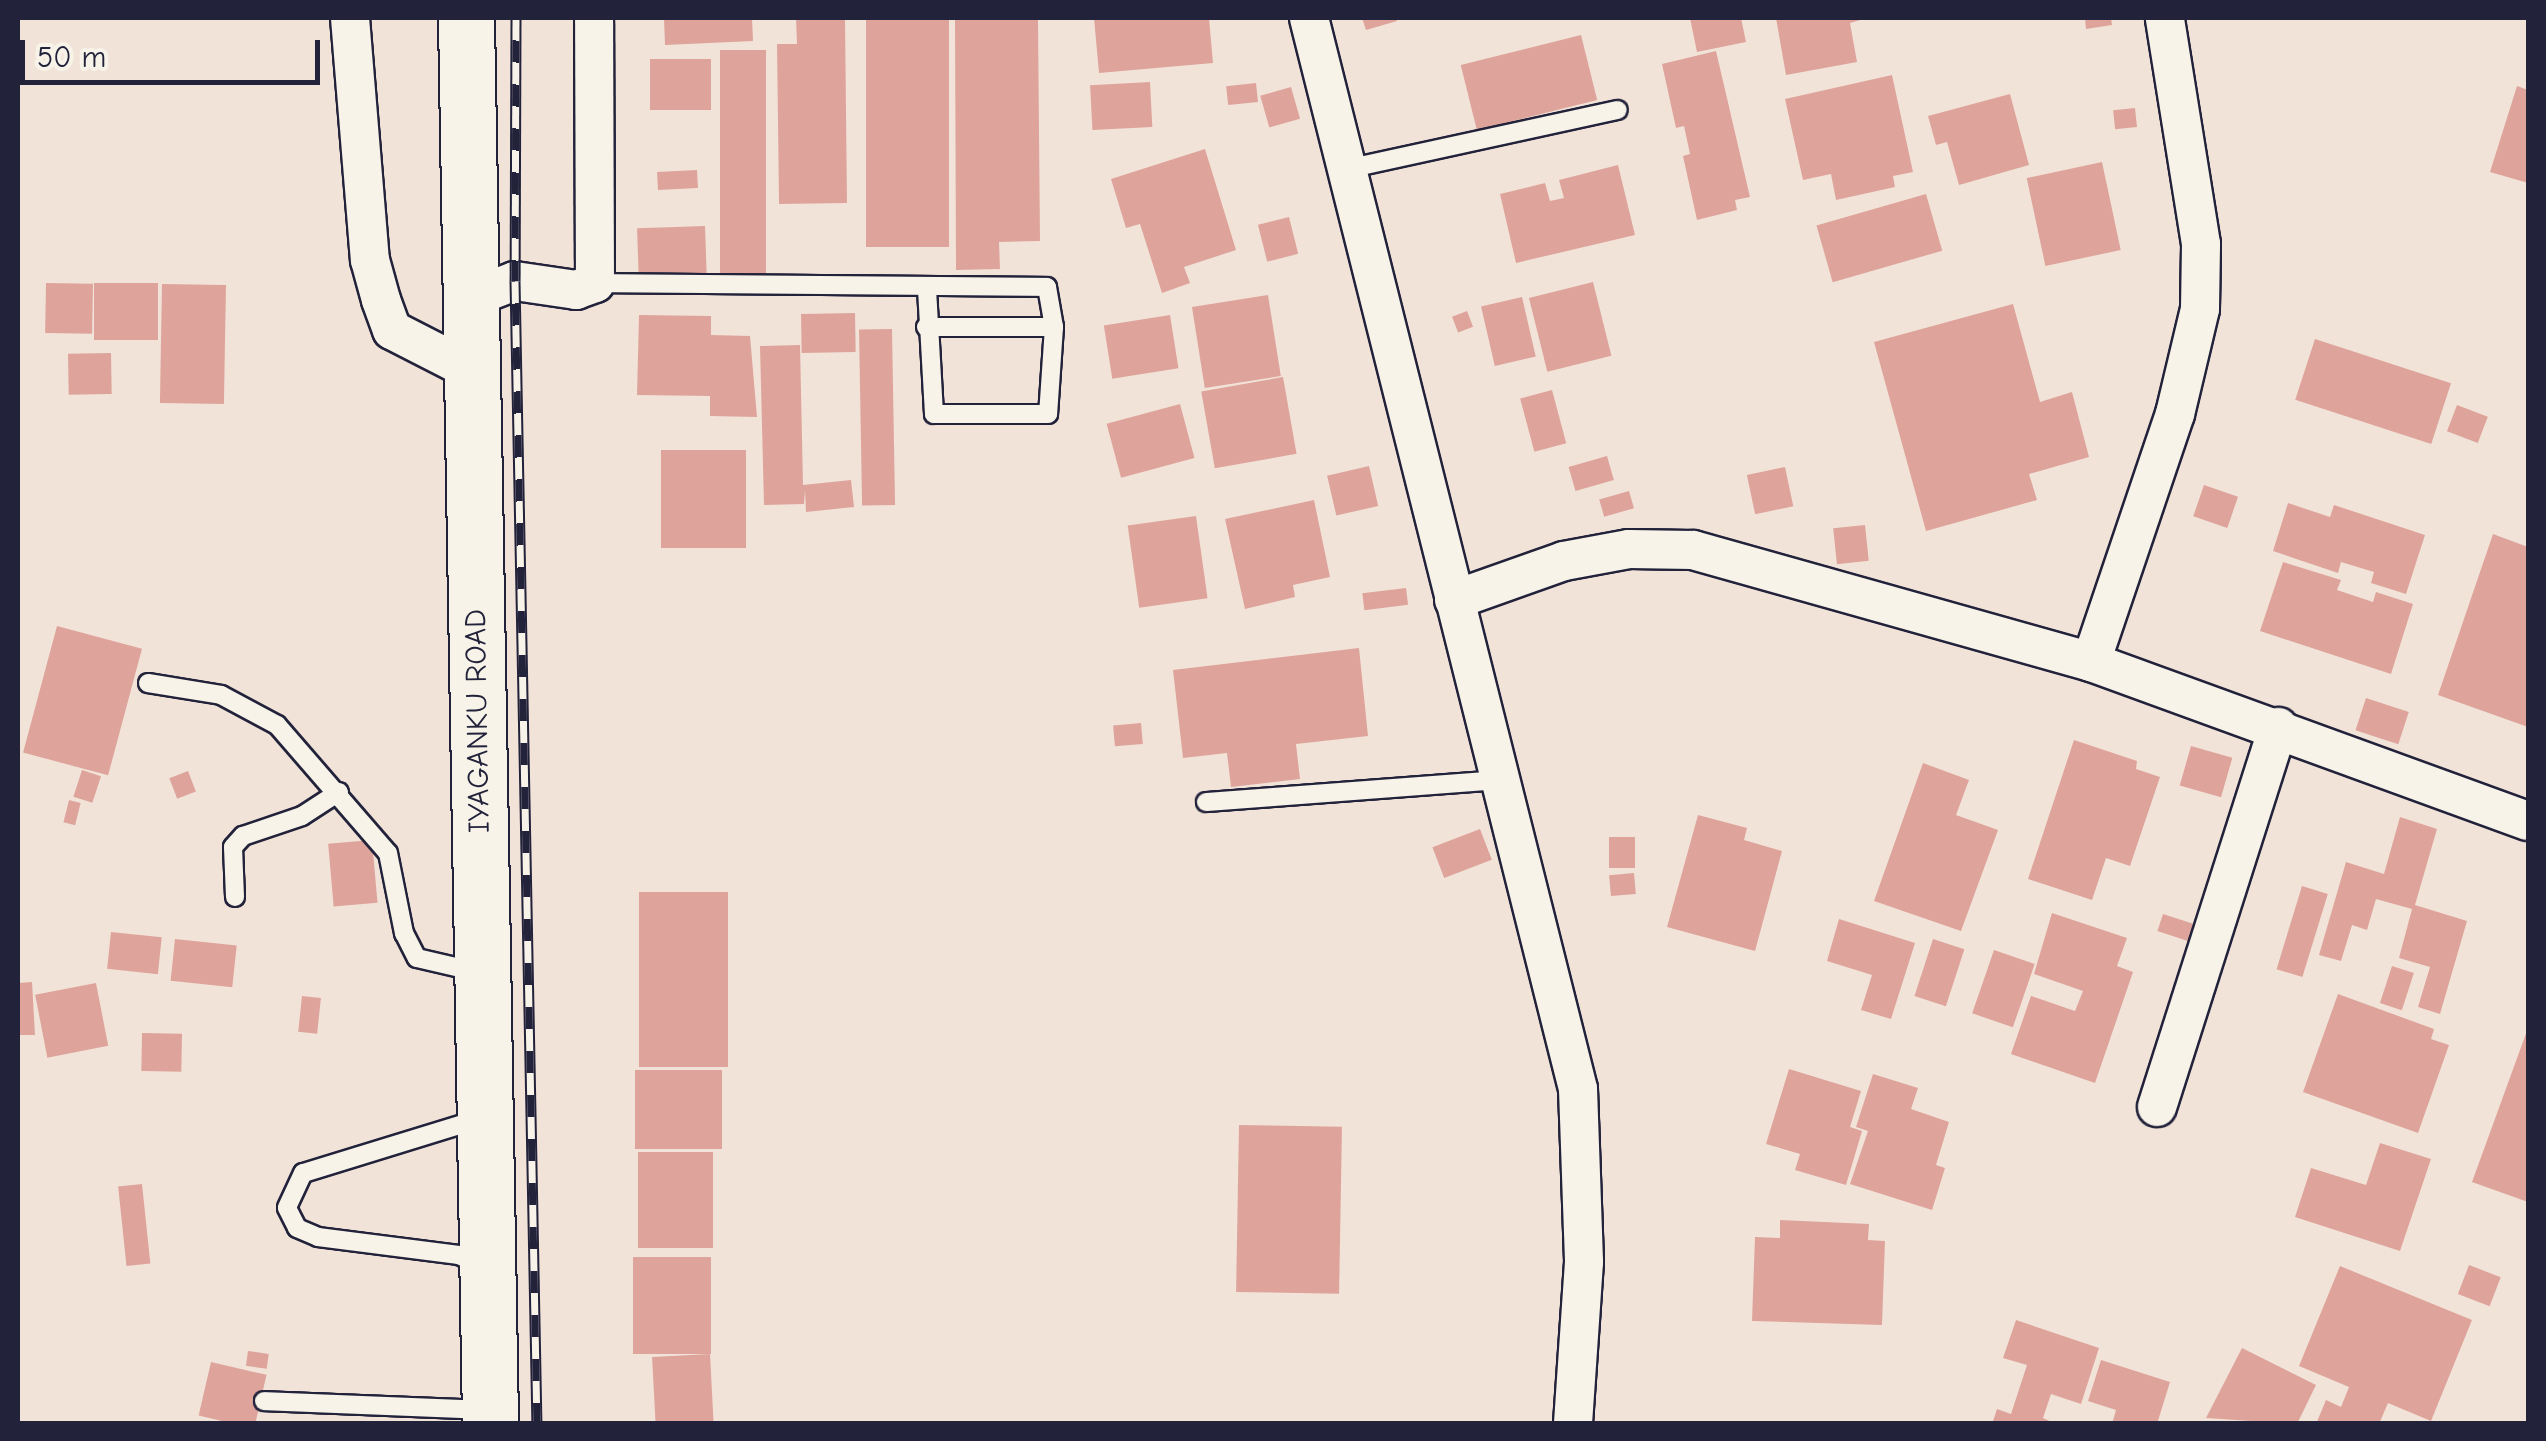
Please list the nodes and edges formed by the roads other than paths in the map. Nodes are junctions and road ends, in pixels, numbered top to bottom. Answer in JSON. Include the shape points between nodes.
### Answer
{"nodes":[{"id":1,"x":350,"y":18,"type":"edge"},
{"id":2,"x":466,"y":18,"type":"edge"},
{"id":3,"x":594,"y":18,"type":"edge"},
{"id":4,"x":1309,"y":18,"type":"edge"},
{"id":5,"x":2164,"y":18,"type":"edge"},
{"id":6,"x":1618,"y":110,"type":"dead end"},
{"id":7,"x":1348,"y":169,"type":"junction"},
{"id":8,"x":595,"y":283,"type":"junction"},
{"id":9,"x":927,"y":290,"type":"junction"},
{"id":10,"x":471,"y":298,"type":"junction"},
{"id":11,"x":926,"y":327,"type":"junction"},
{"id":12,"x":1054,"y":327,"type":"junction"},
{"id":13,"x":472,"y":370,"type":"junction"},
{"id":14,"x":1454,"y":600,"type":"junction"},
{"id":15,"x":2091,"y":662,"type":"junction"},
{"id":16,"x":148,"y":683,"type":"dead end"},
{"id":17,"x":2278,"y":727,"type":"junction"},
{"id":18,"x":1497,"y":780,"type":"junction"},
{"id":19,"x":339,"y":792,"type":"junction"},
{"id":20,"x":1206,"y":802,"type":"dead end"},
{"id":21,"x":2528,"y":821,"type":"edge"},
{"id":22,"x":235,"y":897,"type":"dead end"},
{"id":23,"x":482,"y":973,"type":"junction"},
{"id":24,"x":2157,"y":1107,"type":"dead end"},
{"id":25,"x":484,"y":1117,"type":"junction"},
{"id":26,"x":487,"y":1268,"type":"junction"},
{"id":27,"x":264,"y":1401,"type":"dead end"},
{"id":28,"x":490,"y":1417,"type":"edge"},
{"id":29,"x":1573,"y":1424,"type":"edge"}],
"edges":[{"from":1,"to":13,"type":"street","via":[[370,260],[380,300],[392,330]]},
{"from":2,"to":10,"type":"highway","name":"IYAGANKU ROAD"},
{"from":3,"to":8,"type":"street"},
{"from":4,"to":7,"type":"street"},
{"from":5,"to":15,"type":"street","via":[[2201,244],[2200,309],[2174,414]]},
{"from":6,"to":7,"type":"lane"},
{"from":7,"to":14,"type":"street"},
{"from":8,"to":9,"type":"lane"},
{"from":8,"to":10,"type":"street","via":[[576,290],[514,281]]},
{"from":9,"to":11,"type":"lane"},
{"from":9,"to":12,"type":"lane","via":[[939,283],[1047,288]]},
{"from":10,"to":13,"type":"highway","name":"IYAGANKU ROAD"},
{"from":11,"to":12,"type":"lane"},
{"from":11,"to":12,"type":"lane","via":[[930,400],[943,418],[1048,414]]},
{"from":13,"to":23,"type":"highway","name":"IYAGANKU ROAD"},
{"from":14,"to":15,"type":"street","via":[[1564,561],[1629,549],[1694,550]]},
{"from":14,"to":18,"type":"street"},
{"from":15,"to":17,"type":"street"},
{"from":16,"to":19,"type":"lane","via":[[184,686],[251,709],[278,725]]},
{"from":17,"to":21,"type":"street"},
{"from":17,"to":24,"type":"street"},
{"from":18,"to":20,"type":"lane"},
{"from":18,"to":29,"type":"street","via":[[1578,1089],[1584,1262]]},
{"from":19,"to":22,"type":"lane","via":[[233,846]]},
{"from":19,"to":23,"type":"lane","via":[[388,853],[404,933],[417,958]]},
{"from":23,"to":25,"type":"highway","name":"IYAGANKU ROAD"},
{"from":25,"to":26,"type":"highway","name":"IYAGANKU ROAD"},
{"from":25,"to":26,"type":"lane","via":[[314,1168],[290,1191],[287,1208],[297,1228],[318,1238],[459,1255]]},
{"from":26,"to":28,"type":"highway","name":"IYAGANKU ROAD"},
{"from":27,"to":28,"type":"lane"}]}
